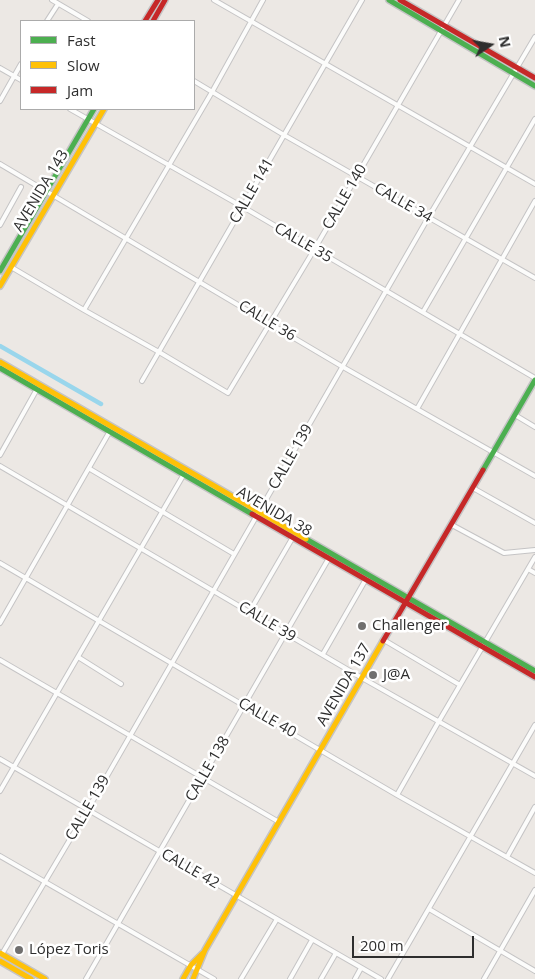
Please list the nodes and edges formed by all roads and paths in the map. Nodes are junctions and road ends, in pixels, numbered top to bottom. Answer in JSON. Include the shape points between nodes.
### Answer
{"nodes":[{"id":1,"x":52,"y":0,"type":"edge"},
{"id":2,"x":158,"y":0,"type":"edge"},
{"id":3,"x":165,"y":0,"type":"edge"},
{"id":4,"x":214,"y":0,"type":"edge"},
{"id":5,"x":263,"y":0,"type":"edge"},
{"id":6,"x":362,"y":0,"type":"edge"},
{"id":7,"x":389,"y":0,"type":"edge"},
{"id":8,"x":400,"y":0,"type":"edge"},
{"id":9,"x":459,"y":0,"type":"edge"},
{"id":10,"x":58,"y":4,"type":"junction"},
{"id":11,"x":48,"y":20,"type":"edge"},
{"id":12,"x":86,"y":20,"type":"edge"},
{"id":13,"x":146,"y":20,"type":"edge"},
{"id":14,"x":154,"y":20,"type":"edge"},
{"id":15,"x":250,"y":21,"type":"junction"},
{"id":16,"x":443,"y":28,"type":"junction"},
{"id":17,"x":535,"y":37,"type":"edge"},
{"id":18,"x":326,"y":64,"type":"junction"},
{"id":19,"x":20,"y":66,"type":"edge"},
{"id":20,"x":517,"y":67,"type":"junction"},
{"id":21,"x":0,"y":68,"type":"edge"},
{"id":22,"x":514,"y":74,"type":"junction"},
{"id":23,"x":14,"y":76,"type":"junction"},
{"id":24,"x":535,"y":78,"type":"edge"},
{"id":25,"x":20,"y":79,"type":"edge"},
{"id":26,"x":195,"y":82,"type":"edge"},
{"id":27,"x":535,"y":86,"type":"edge"},
{"id":28,"x":212,"y":92,"type":"junction"},
{"id":29,"x":0,"y":102,"type":"edge"},
{"id":30,"x":398,"y":106,"type":"junction"},
{"id":31,"x":72,"y":110,"type":"edge"},
{"id":32,"x":93,"y":110,"type":"edge"},
{"id":33,"x":103,"y":110,"type":"edge"},
{"id":34,"x":88,"y":119,"type":"junction"},
{"id":35,"x":535,"y":119,"type":"edge"},
{"id":36,"x":96,"y":122,"type":"junction"},
{"id":37,"x":284,"y":135,"type":"junction"},
{"id":38,"x":471,"y":147,"type":"junction"},
{"id":39,"x":0,"y":164,"type":"edge"},
{"id":40,"x":170,"y":165,"type":"junction"},
{"id":41,"x":506,"y":168,"type":"junction"},
{"id":42,"x":357,"y":176,"type":"junction"},
{"id":43,"x":535,"y":184,"type":"edge"},
{"id":44,"x":21,"y":187,"type":"dead end"},
{"id":45,"x":46,"y":192,"type":"junction"},
{"id":46,"x":54,"y":196,"type":"junction"},
{"id":47,"x":535,"y":202,"type":"edge"},
{"id":48,"x":243,"y":207,"type":"junction"},
{"id":49,"x":428,"y":218,"type":"junction"},
{"id":50,"x":0,"y":225,"type":"edge"},
{"id":51,"x":126,"y":238,"type":"junction"},
{"id":52,"x":466,"y":238,"type":"junction"},
{"id":53,"x":314,"y":250,"type":"junction"},
{"id":54,"x":502,"y":259,"type":"junction"},
{"id":55,"x":1,"y":265,"type":"edge"},
{"id":56,"x":11,"y":267,"type":"junction"},
{"id":57,"x":535,"y":278,"type":"edge"},
{"id":58,"x":200,"y":282,"type":"junction"},
{"id":59,"x":0,"y":286,"type":"edge"},
{"id":60,"x":386,"y":291,"type":"junction"},
{"id":61,"x":84,"y":310,"type":"junction"},
{"id":62,"x":423,"y":312,"type":"junction"},
{"id":63,"x":271,"y":323,"type":"junction"},
{"id":64,"x":459,"y":334,"type":"junction"},
{"id":65,"x":159,"y":352,"type":"junction"},
{"id":66,"x":0,"y":362,"type":"edge"},
{"id":67,"x":343,"y":367,"type":"junction"},
{"id":68,"x":0,"y":368,"type":"edge"},
{"id":69,"x":535,"y":379,"type":"edge"},
{"id":70,"x":142,"y":381,"type":"dead end"},
{"id":71,"x":37,"y":389,"type":"junction"},
{"id":72,"x":417,"y":408,"type":"junction"},
{"id":73,"x":515,"y":415,"type":"junction"},
{"id":74,"x":535,"y":427,"type":"edge"},
{"id":75,"x":111,"y":429,"type":"junction"},
{"id":76,"x":494,"y":453,"type":"junction"},
{"id":77,"x":0,"y":455,"type":"edge"},
{"id":78,"x":0,"y":466,"type":"edge"},
{"id":79,"x":90,"y":469,"type":"junction"},
{"id":80,"x":184,"y":474,"type":"junction"},
{"id":81,"x":535,"y":476,"type":"edge"},
{"id":82,"x":473,"y":488,"type":"junction"},
{"id":83,"x":68,"y":506,"type":"junction"},
{"id":84,"x":162,"y":512,"type":"junction"},
{"id":85,"x":258,"y":514,"type":"junction"},
{"id":86,"x":535,"y":523,"type":"edge"},
{"id":87,"x":452,"y":525,"type":"junction"},
{"id":88,"x":293,"y":537,"type":"junction"},
{"id":89,"x":141,"y":549,"type":"junction"},
{"id":90,"x":535,"y":550,"type":"edge"},
{"id":91,"x":234,"y":554,"type":"junction"},
{"id":92,"x":329,"y":558,"type":"junction"},
{"id":93,"x":535,"y":558,"type":"edge"},
{"id":94,"x":0,"y":563,"type":"edge"},
{"id":95,"x":528,"y":569,"type":"junction"},
{"id":96,"x":535,"y":573,"type":"edge"},
{"id":97,"x":26,"y":578,"type":"junction"},
{"id":98,"x":366,"y":579,"type":"junction"},
{"id":99,"x":213,"y":590,"type":"junction"},
{"id":100,"x":408,"y":600,"type":"junction"},
{"id":101,"x":250,"y":611,"type":"junction"},
{"id":102,"x":100,"y":621,"type":"junction"},
{"id":103,"x":0,"y":623,"type":"edge"},
{"id":104,"x":286,"y":633,"type":"junction"},
{"id":105,"x":384,"y":640,"type":"junction"},
{"id":106,"x":484,"y":645,"type":"junction"},
{"id":107,"x":323,"y":654,"type":"junction"},
{"id":108,"x":78,"y":657,"type":"junction"},
{"id":109,"x":0,"y":660,"type":"edge"},
{"id":110,"x":172,"y":662,"type":"junction"},
{"id":111,"x":535,"y":671,"type":"edge"},
{"id":112,"x":535,"y":677,"type":"edge"},
{"id":113,"x":362,"y":678,"type":"junction"},
{"id":114,"x":121,"y":684,"type":"dead end"},
{"id":115,"x":460,"y":684,"type":"junction"},
{"id":116,"x":56,"y":694,"type":"junction"},
{"id":117,"x":244,"y":705,"type":"junction"},
{"id":118,"x":439,"y":721,"type":"junction"},
{"id":119,"x":535,"y":725,"type":"edge"},
{"id":120,"x":130,"y":736,"type":"junction"},
{"id":121,"x":321,"y":750,"type":"junction"},
{"id":122,"x":0,"y":759,"type":"edge"},
{"id":123,"x":513,"y":763,"type":"junction"},
{"id":124,"x":14,"y":767,"type":"junction"},
{"id":125,"x":535,"y":776,"type":"edge"},
{"id":126,"x":202,"y":778,"type":"junction"},
{"id":127,"x":0,"y":790,"type":"edge"},
{"id":128,"x":397,"y":795,"type":"junction"},
{"id":129,"x":535,"y":807,"type":"edge"},
{"id":130,"x":88,"y":809,"type":"junction"},
{"id":131,"x":280,"y":822,"type":"junction"},
{"id":132,"x":470,"y":836,"type":"junction"},
{"id":133,"x":160,"y":851,"type":"junction"},
{"id":134,"x":0,"y":856,"type":"edge"},
{"id":135,"x":507,"y":857,"type":"junction"},
{"id":136,"x":535,"y":872,"type":"edge"},
{"id":137,"x":45,"y":883,"type":"junction"},
{"id":138,"x":535,"y":890,"type":"edge"},
{"id":139,"x":236,"y":896,"type":"junction"},
{"id":140,"x":429,"y":909,"type":"junction"},
{"id":141,"x":276,"y":919,"type":"junction"},
{"id":142,"x":118,"y":924,"type":"junction"},
{"id":143,"x":312,"y":940,"type":"junction"},
{"id":144,"x":205,"y":950,"type":"junction"},
{"id":145,"x":500,"y":951,"type":"junction"},
{"id":146,"x":336,"y":953,"type":"junction"},
{"id":147,"x":1,"y":954,"type":"edge"},
{"id":148,"x":0,"y":962,"type":"edge"},
{"id":149,"x":191,"y":965,"type":"junction"},
{"id":150,"x":361,"y":968,"type":"junction"},
{"id":151,"x":198,"y":970,"type":"junction"},
{"id":152,"x":535,"y":971,"type":"edge"},
{"id":153,"x":31,"y":979,"type":"edge"},
{"id":154,"x":45,"y":979,"type":"edge"},
{"id":155,"x":86,"y":979,"type":"edge"},
{"id":156,"x":183,"y":979,"type":"edge"},
{"id":157,"x":192,"y":979,"type":"edge"},
{"id":158,"x":214,"y":979,"type":"edge"},
{"id":159,"x":241,"y":979,"type":"edge"},
{"id":160,"x":290,"y":979,"type":"edge"},
{"id":161,"x":321,"y":979,"type":"edge"},
{"id":162,"x":354,"y":979,"type":"edge"},
{"id":163,"x":381,"y":979,"type":"edge"},
{"id":164,"x":388,"y":979,"type":"edge"},
{"id":165,"x":484,"y":979,"type":"edge"}],
"edges":[{"from":1,"to":10,"type":"street"},
{"from":2,"to":13,"type":"main road"},
{"from":3,"to":14,"type":"main road"},
{"from":4,"to":15,"type":"street"},
{"from":5,"to":15,"type":"street"},
{"from":6,"to":18,"type":"street","name":"CALLE 141"},
{"from":7,"to":16,"type":"main road"},
{"from":8,"to":16,"type":"main road"},
{"from":9,"to":16,"type":"street","name":"CALLE 140"},
{"from":10,"to":11,"type":"street"},
{"from":10,"to":12,"type":"street"},
{"from":15,"to":18,"type":"street"},
{"from":15,"to":28,"type":"street"},
{"from":16,"to":20,"type":"main road"},
{"from":16,"to":22,"type":"main road"},
{"from":16,"to":30,"type":"street","name":"CALLE 140"},
{"from":17,"to":20,"type":"street","name":"CALLE 139"},
{"from":18,"to":30,"type":"street"},
{"from":18,"to":37,"type":"street","name":"CALLE 141"},
{"from":19,"to":23,"type":"street"},
{"from":20,"to":22,"type":"street","name":"CALLE 139"},
{"from":20,"to":24,"type":"main road"},
{"from":21,"to":23,"type":"street"},
{"from":22,"to":27,"type":"main road"},
{"from":22,"to":38,"type":"street","name":"CALLE 139"},
{"from":23,"to":25,"type":"street"},
{"from":23,"to":29,"type":"street"},
{"from":26,"to":28,"type":"street","name":"CALLE 34"},
{"from":28,"to":37,"type":"street","name":"CALLE 34"},
{"from":28,"to":40,"type":"street"},
{"from":30,"to":38,"type":"street"},
{"from":30,"to":42,"type":"street","name":"CALLE 140"},
{"from":31,"to":34,"type":"street","name":"CALLE 35"},
{"from":32,"to":34,"type":"main road","name":"AVENIDA 143"},
{"from":33,"to":36,"type":"main road","name":"AVENIDA 143"},
{"from":34,"to":36,"type":"street","name":"CALLE 35"},
{"from":34,"to":45,"type":"main road","name":"AVENIDA 143"},
{"from":35,"to":41,"type":"street"},
{"from":36,"to":40,"type":"street","name":"CALLE 35"},
{"from":36,"to":46,"type":"main road","name":"AVENIDA 143"},
{"from":37,"to":42,"type":"street","name":"CALLE 34"},
{"from":37,"to":48,"type":"street","name":"CALLE 141"},
{"from":38,"to":41,"type":"street"},
{"from":38,"to":49,"type":"street","name":"CALLE 139"},
{"from":39,"to":45,"type":"street","name":"CALLE 36"},
{"from":40,"to":48,"type":"street","name":"CALLE 35"},
{"from":40,"to":51,"type":"street"},
{"from":41,"to":43,"type":"street"},
{"from":41,"to":52,"type":"street"},
{"from":42,"to":49,"type":"street","name":"CALLE 34"},
{"from":42,"to":53,"type":"street","name":"CALLE 140"},
{"from":44,"to":50,"type":"street"},
{"from":45,"to":46,"type":"street","name":"CALLE 36"},
{"from":45,"to":55,"type":"main road","name":"AVENIDA 143"},
{"from":46,"to":51,"type":"street","name":"CALLE 36"},
{"from":46,"to":56,"type":"main road","name":"AVENIDA 143"},
{"from":47,"to":54,"type":"street"},
{"from":48,"to":53,"type":"street","name":"CALLE 35"},
{"from":48,"to":58,"type":"street","name":"CALLE 141"},
{"from":49,"to":52,"type":"street","name":"CALLE 34"},
{"from":49,"to":60,"type":"street","name":"CALLE 139"},
{"from":51,"to":58,"type":"street","name":"CALLE 36"},
{"from":51,"to":61,"type":"street"},
{"from":52,"to":54,"type":"street","name":"CALLE 34"},
{"from":52,"to":62,"type":"street"},
{"from":53,"to":60,"type":"street","name":"CALLE 35"},
{"from":53,"to":63,"type":"street","name":"CALLE 140"},
{"from":54,"to":57,"type":"street","name":"CALLE 34"},
{"from":54,"to":64,"type":"street"},
{"from":56,"to":59,"type":"main road","name":"AVENIDA 143"},
{"from":56,"to":61,"type":"street"},
{"from":58,"to":63,"type":"street","name":"CALLE 36"},
{"from":58,"to":65,"type":"street","name":"CALLE 141"},
{"from":60,"to":62,"type":"street","name":"CALLE 35"},
{"from":60,"to":67,"type":"street","name":"CALLE 139"},
{"from":61,"to":65,"type":"street"},
{"from":62,"to":64,"type":"street","name":"CALLE 35"},
{"from":63,"to":65,"type":"street","name":"CALLE 140","via":[[228,393]]},
{"from":63,"to":67,"type":"street","name":"CALLE 36"},
{"from":64,"to":69,"type":"street","name":"CALLE 35"},
{"from":64,"to":72,"type":"street"},
{"from":65,"to":70,"type":"street","name":"CALLE 141"},
{"from":66,"to":75,"type":"main road","name":"AVENIDA 38"},
{"from":67,"to":72,"type":"street","name":"CALLE 36"},
{"from":67,"to":85,"type":"street","name":"CALLE 139"},
{"from":68,"to":71,"type":"main road","name":"AVENIDA 38"},
{"from":69,"to":73,"type":"main road","name":"AVENIDA 137"},
{"from":71,"to":75,"type":"main road","name":"AVENIDA 38"},
{"from":71,"to":77,"type":"street"},
{"from":72,"to":76,"type":"street","name":"CALLE 36"},
{"from":73,"to":74,"type":"street"},
{"from":73,"to":76,"type":"main road","name":"AVENIDA 137"},
{"from":75,"to":79,"type":"street"},
{"from":75,"to":80,"type":"main road","name":"AVENIDA 38"},
{"from":75,"to":85,"type":"main road","name":"AVENIDA 38"},
{"from":76,"to":81,"type":"street","name":"CALLE 36"},
{"from":76,"to":82,"type":"main road","name":"AVENIDA 137"},
{"from":78,"to":83,"type":"street","name":"CALLE 39"},
{"from":79,"to":83,"type":"street"},
{"from":79,"to":84,"type":"street"},
{"from":80,"to":84,"type":"street"},
{"from":80,"to":85,"type":"main road","name":"AVENIDA 38"},
{"from":82,"to":86,"type":"street"},
{"from":82,"to":87,"type":"main road","name":"AVENIDA 137"},
{"from":83,"to":89,"type":"street","name":"CALLE 39"},
{"from":83,"to":97,"type":"street"},
{"from":84,"to":89,"type":"street"},
{"from":84,"to":91,"type":"street"},
{"from":85,"to":88,"type":"main road","name":"AVENIDA 38"},
{"from":85,"to":91,"type":"street","name":"CALLE 139"},
{"from":85,"to":100,"type":"main road","name":"AVENIDA 38"},
{"from":87,"to":90,"type":"street","via":[[504,553]]},
{"from":87,"to":100,"type":"main road","name":"AVENIDA 137"},
{"from":88,"to":92,"type":"main road","name":"AVENIDA 38"},
{"from":88,"to":101,"type":"street"},
{"from":89,"to":99,"type":"street","name":"CALLE 39"},
{"from":89,"to":102,"type":"street"},
{"from":91,"to":99,"type":"street","name":"CALLE 139"},
{"from":92,"to":98,"type":"main road","name":"AVENIDA 38"},
{"from":92,"to":104,"type":"street","name":"CALLE 138"},
{"from":93,"to":95,"type":"street"},
{"from":94,"to":97,"type":"street","name":"CALLE 40"},
{"from":95,"to":96,"type":"street"},
{"from":95,"to":106,"type":"street"},
{"from":97,"to":102,"type":"street","name":"CALLE 40"},
{"from":97,"to":103,"type":"street"},
{"from":98,"to":100,"type":"main road","name":"AVENIDA 38"},
{"from":98,"to":107,"type":"street"},
{"from":99,"to":101,"type":"street","name":"CALLE 39"},
{"from":99,"to":110,"type":"street","name":"CALLE 139"},
{"from":100,"to":105,"type":"main road","name":"AVENIDA 137"},
{"from":100,"to":106,"type":"main road","name":"AVENIDA 38"},
{"from":101,"to":104,"type":"street","name":"CALLE 39"},
{"from":102,"to":108,"type":"street"},
{"from":102,"to":110,"type":"street","name":"CALLE 40"},
{"from":104,"to":107,"type":"street","name":"CALLE 39"},
{"from":104,"to":117,"type":"street","name":"CALLE 138"},
{"from":105,"to":113,"type":"main road","name":"AVENIDA 137"},
{"from":105,"to":115,"type":"street"},
{"from":106,"to":111,"type":"main road","name":"AVENIDA 38"},
{"from":106,"to":112,"type":"main road","name":"AVENIDA 38"},
{"from":106,"to":115,"type":"street"},
{"from":107,"to":113,"type":"street","name":"CALLE 39"},
{"from":108,"to":114,"type":"street"},
{"from":108,"to":116,"type":"street"},
{"from":109,"to":116,"type":"street"},
{"from":110,"to":117,"type":"street","name":"CALLE 40"},
{"from":110,"to":120,"type":"street","name":"CALLE 139"},
{"from":113,"to":118,"type":"street","name":"CALLE 39"},
{"from":113,"to":121,"type":"main road","name":"AVENIDA 137"},
{"from":115,"to":118,"type":"street"},
{"from":116,"to":120,"type":"street"},
{"from":116,"to":124,"type":"street"},
{"from":117,"to":121,"type":"street","name":"CALLE 40"},
{"from":117,"to":126,"type":"street","name":"CALLE 138"},
{"from":118,"to":123,"type":"street","name":"CALLE 39"},
{"from":118,"to":128,"type":"street"},
{"from":119,"to":123,"type":"street"},
{"from":120,"to":126,"type":"street"},
{"from":120,"to":130,"type":"street","name":"CALLE 139"},
{"from":121,"to":128,"type":"street","name":"CALLE 40"},
{"from":121,"to":131,"type":"main road","name":"AVENIDA 137"},
{"from":122,"to":124,"type":"street","name":"CALLE 42"},
{"from":123,"to":125,"type":"street","name":"CALLE 39"},
{"from":123,"to":132,"type":"street"},
{"from":124,"to":127,"type":"street"},
{"from":124,"to":130,"type":"street","name":"CALLE 42"},
{"from":126,"to":131,"type":"street"},
{"from":126,"to":133,"type":"street","name":"CALLE 138"},
{"from":128,"to":132,"type":"street","name":"CALLE 40"},
{"from":129,"to":135,"type":"street"},
{"from":130,"to":133,"type":"street","name":"CALLE 42"},
{"from":130,"to":137,"type":"street","name":"CALLE 139"},
{"from":131,"to":139,"type":"main road","name":"AVENIDA 137"},
{"from":132,"to":135,"type":"street","name":"CALLE 40"},
{"from":132,"to":140,"type":"street"},
{"from":133,"to":139,"type":"street","name":"CALLE 42"},
{"from":133,"to":142,"type":"street","name":"CALLE 138"},
{"from":134,"to":137,"type":"street"},
{"from":135,"to":136,"type":"street","name":"CALLE 40"},
{"from":137,"to":142,"type":"street"},
{"from":137,"to":147,"type":"street","name":"CALLE 139"},
{"from":138,"to":145,"type":"street"},
{"from":139,"to":141,"type":"street","name":"CALLE 42"},
{"from":139,"to":144,"type":"main road","name":"AVENIDA 137"},
{"from":140,"to":145,"type":"street"},
{"from":140,"to":164,"type":"street"},
{"from":141,"to":143,"type":"street","name":"CALLE 42"},
{"from":141,"to":159,"type":"street"},
{"from":142,"to":149,"type":"street"},
{"from":142,"to":155,"type":"street","name":"CALLE 138"},
{"from":143,"to":146,"type":"street","name":"CALLE 42"},
{"from":143,"to":160,"type":"street"},
{"from":144,"to":149,"type":"main road","name":"AVENIDA 137"},
{"from":144,"to":151,"type":"main road","name":"AVENIDA 137"},
{"from":145,"to":152,"type":"street"},
{"from":145,"to":165,"type":"street"},
{"from":146,"to":150,"type":"street","name":"CALLE 42"},
{"from":146,"to":161,"type":"street"},
{"from":147,"to":154,"type":"main road"},
{"from":148,"to":153,"type":"main road"},
{"from":149,"to":151,"type":"street"},
{"from":149,"to":156,"type":"main road","name":"AVENIDA 137"},
{"from":150,"to":162,"type":"street"},
{"from":150,"to":163,"type":"street","name":"CALLE 42"},
{"from":151,"to":157,"type":"main road","name":"AVENIDA 137"},
{"from":151,"to":158,"type":"street"}]}
